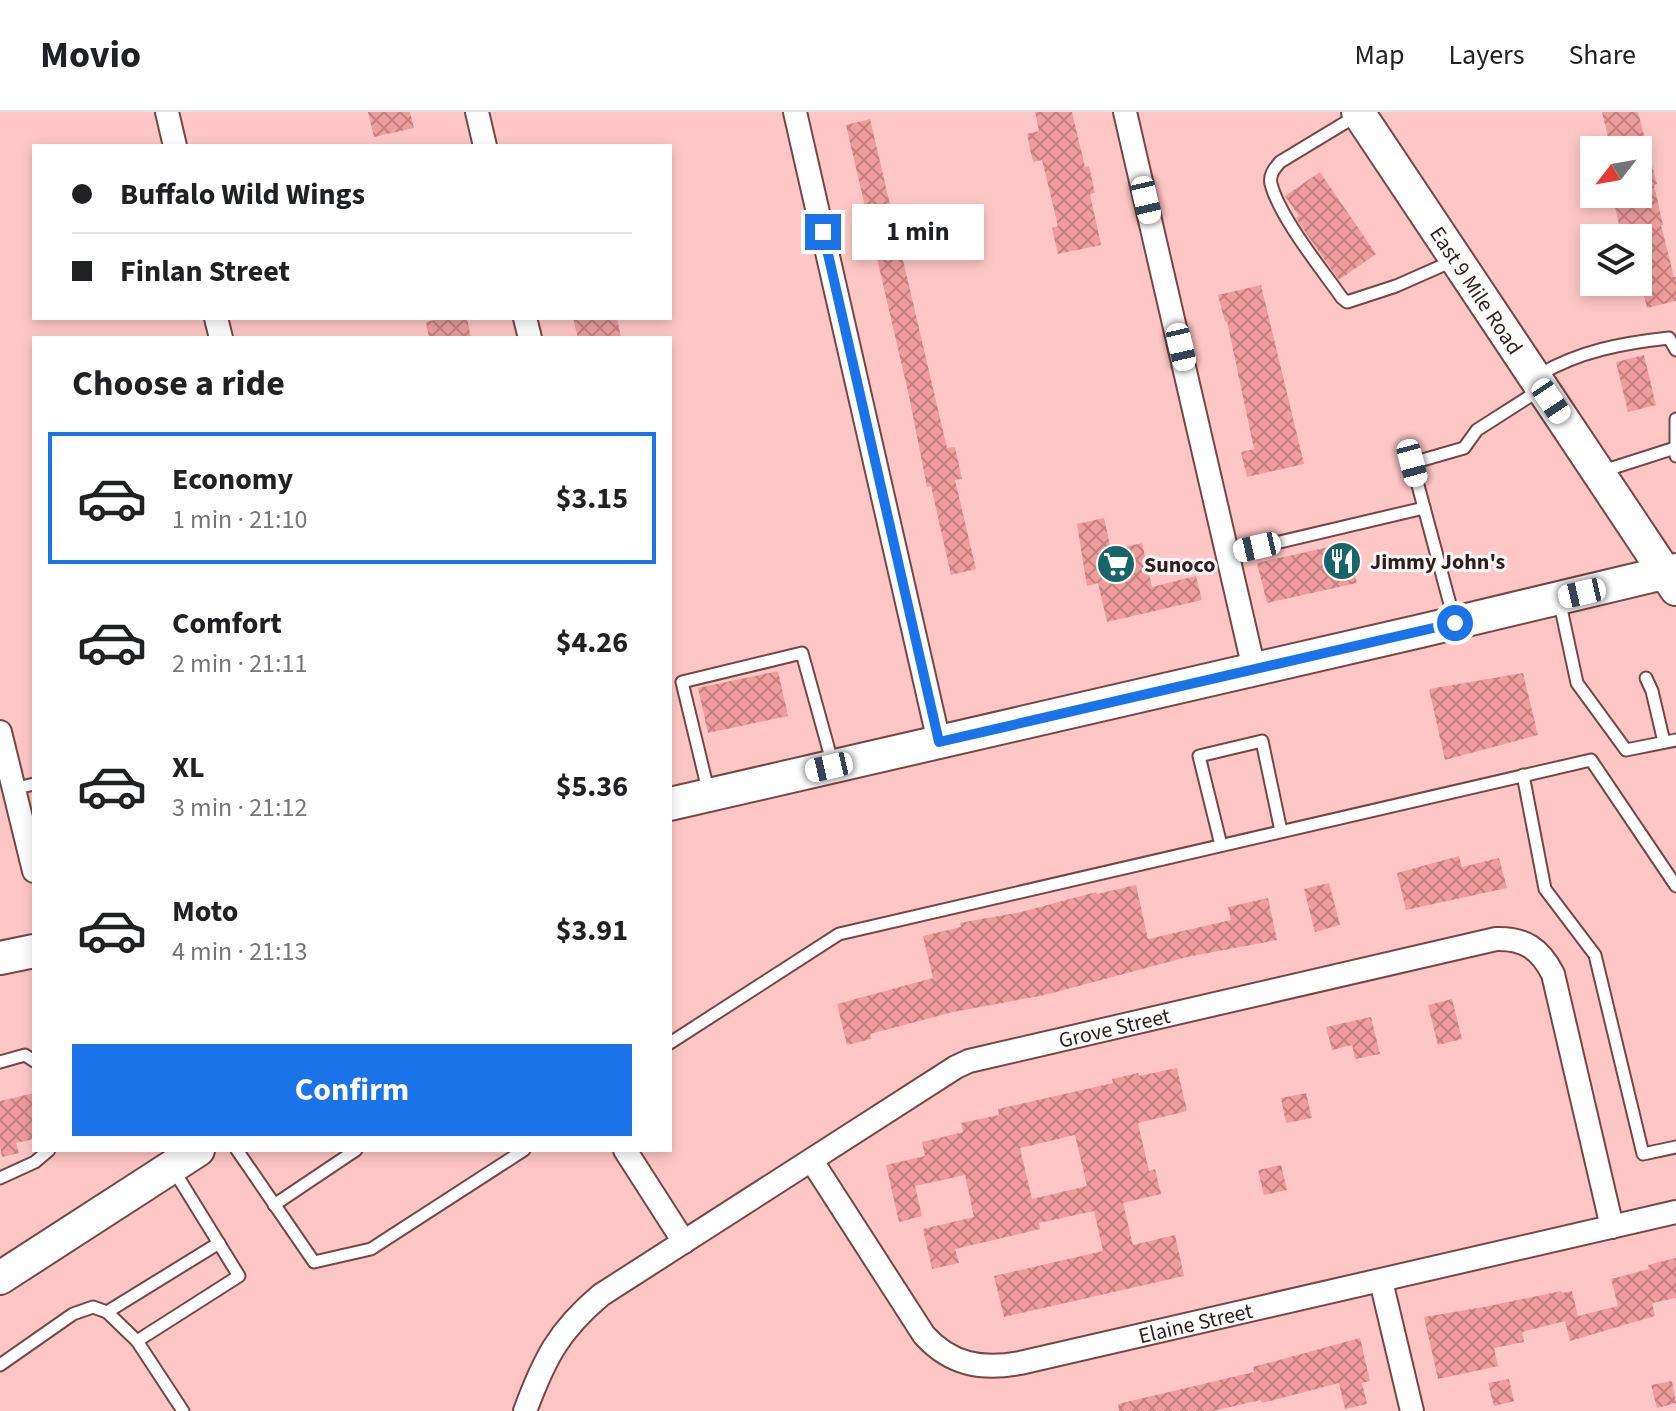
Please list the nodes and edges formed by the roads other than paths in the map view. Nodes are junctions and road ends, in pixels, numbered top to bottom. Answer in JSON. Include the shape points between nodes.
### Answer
{"nodes":[{"id":1,"x":167,"y":112,"type":"edge"},
{"id":2,"x":477,"y":112,"type":"edge"},
{"id":3,"x":795,"y":112,"type":"edge"},
{"id":4,"x":1125,"y":112,"type":"edge"},
{"id":5,"x":1359,"y":113,"type":"edge"},
{"id":6,"x":175,"y":144,"type":"edge"},
{"id":7,"x":485,"y":144,"type":"edge"},
{"id":8,"x":1456,"y":260,"type":"junction"},
{"id":9,"x":1676,"y":350,"type":"edge"},
{"id":10,"x":1538,"y":383,"type":"junction"},
{"id":11,"x":1676,"y":419,"type":"edge"},
{"id":12,"x":1675,"y":448,"type":"edge"},
{"id":13,"x":1676,"y":456,"type":"edge"},
{"id":14,"x":1598,"y":473,"type":"junction"},
{"id":15,"x":1424,"y":508,"type":"junction"},
{"id":16,"x":1229,"y":554,"type":"junction"},
{"id":17,"x":1672,"y":577,"type":"edge"},
{"id":18,"x":1559,"y":598,"type":"junction"},
{"id":19,"x":1455,"y":623,"type":"junction"},
{"id":20,"x":1254,"y":669,"type":"junction"},
{"id":21,"x":1646,"y":678,"type":"dead end"},
{"id":22,"x":0,"y":732,"type":"edge"},
{"id":23,"x":1670,"y":741,"type":"edge"},
{"id":24,"x":939,"y":742,"type":"junction"},
{"id":25,"x":834,"y":766,"type":"junction"},
{"id":26,"x":1523,"y":775,"type":"junction"},
{"id":27,"x":24,"y":787,"type":"edge"},
{"id":28,"x":709,"y":795,"type":"junction"},
{"id":29,"x":672,"y":804,"type":"edge"},
{"id":30,"x":1281,"y":831,"type":"junction"},
{"id":31,"x":1221,"y":845,"type":"junction"},
{"id":32,"x":32,"y":854,"type":"edge"},
{"id":33,"x":1676,"y":886,"type":"edge"},
{"id":34,"x":32,"y":951,"type":"edge"},
{"id":35,"x":0,"y":958,"type":"edge"},
{"id":36,"x":672,"y":1042,"type":"edge"},
{"id":37,"x":30,"y":1058,"type":"edge"},
{"id":38,"x":0,"y":1062,"type":"edge"},
{"id":39,"x":1676,"y":1147,"type":"edge"},
{"id":40,"x":47,"y":1152,"type":"edge"},
{"id":41,"x":238,"y":1152,"type":"edge"},
{"id":42,"x":353,"y":1152,"type":"edge"},
{"id":43,"x":521,"y":1152,"type":"edge"},
{"id":44,"x":626,"y":1152,"type":"edge"},
{"id":45,"x":185,"y":1158,"type":"edge"},
{"id":46,"x":812,"y":1161,"type":"junction"},
{"id":47,"x":0,"y":1178,"type":"edge"},
{"id":48,"x":274,"y":1205,"type":"junction"},
{"id":49,"x":1676,"y":1212,"type":"edge"},
{"id":50,"x":1612,"y":1227,"type":"junction"},
{"id":51,"x":684,"y":1242,"type":"junction"},
{"id":52,"x":219,"y":1243,"type":"junction"},
{"id":53,"x":1,"y":1276,"type":"edge"},
{"id":54,"x":1381,"y":1281,"type":"junction"},
{"id":55,"x":107,"y":1312,"type":"junction"},
{"id":56,"x":137,"y":1341,"type":"junction"},
{"id":57,"x":0,"y":1365,"type":"edge"},
{"id":58,"x":183,"y":1411,"type":"edge"},
{"id":59,"x":525,"y":1411,"type":"edge"},
{"id":60,"x":1412,"y":1411,"type":"edge"}],
"edges":[{"from":1,"to":6,"type":"street"},
{"from":2,"to":7,"type":"street"},
{"from":3,"to":24,"type":"street"},
{"from":4,"to":16,"type":"street"},
{"from":5,"to":8,"type":"main road","name":"East 9 Mile Road"},
{"from":5,"to":8,"type":"lane","via":[[1273,170],[1270,182],[1287,218],[1347,302]]},
{"from":8,"to":10,"type":"main road","name":"East 9 Mile Road"},
{"from":9,"to":10,"type":"lane","via":[[1669,338],[1619,344],[1561,361]]},
{"from":10,"to":14,"type":"main road","name":"East 9 Mile Road"},
{"from":10,"to":15,"type":"lane","via":[[1483,425],[1464,448],[1412,463]]},
{"from":11,"to":12,"type":"lane"},
{"from":12,"to":13,"type":"lane"},
{"from":12,"to":14,"type":"lane"},
{"from":14,"to":17,"type":"main road","name":"East 9 Mile Road"},
{"from":15,"to":16,"type":"lane"},
{"from":15,"to":19,"type":"lane"},
{"from":16,"to":20,"type":"street"},
{"from":17,"to":18,"type":"main road"},
{"from":18,"to":19,"type":"main road"},
{"from":18,"to":23,"type":"lane","via":[[1577,683],[1626,750]]},
{"from":19,"to":20,"type":"main road"},
{"from":20,"to":24,"type":"main road"},
{"from":21,"to":23,"type":"lane"},
{"from":22,"to":27,"type":"street"},
{"from":24,"to":25,"type":"main road"},
{"from":25,"to":28,"type":"main road"},
{"from":25,"to":28,"type":"lane","via":[[802,653],[682,682]]},
{"from":26,"to":30,"type":"lane"},
{"from":26,"to":33,"type":"lane","via":[[1591,760]]},
{"from":26,"to":39,"type":"lane","via":[[1545,889],[1595,955],[1643,1154]]},
{"from":27,"to":32,"type":"street"},
{"from":28,"to":29,"type":"main road"},
{"from":30,"to":31,"type":"lane"},
{"from":30,"to":31,"type":"lane","via":[[1262,741],[1199,756]]},
{"from":31,"to":36,"type":"lane","via":[[839,934]]},
{"from":34,"to":35,"type":"main road"},
{"from":37,"to":38,"type":"lane"},
{"from":40,"to":47,"type":"lane"},
{"from":41,"to":48,"type":"lane"},
{"from":42,"to":48,"type":"lane"},
{"from":43,"to":48,"type":"lane","via":[[371,1249],[314,1262]]},
{"from":44,"to":51,"type":"street"},
{"from":45,"to":52,"type":"lane"},
{"from":45,"to":53,"type":"main road"},
{"from":46,"to":50,"type":"street","name":"Grove Street","via":[[969,1061],[1507,939],[1535,948],[1553,974]]},
{"from":46,"to":51,"type":"street","name":"Grove Street"},
{"from":46,"to":54,"type":"street","name":"Elaine Street","via":[[924,1335],[970,1365],[1020,1363]]},
{"from":49,"to":50,"type":"street","name":"Elaine Street"},
{"from":50,"to":54,"type":"street","name":"Elaine Street"},
{"from":51,"to":59,"type":"street","name":"Grove Street","via":[[601,1295],[568,1326],[544,1361]]},
{"from":52,"to":55,"type":"lane"},
{"from":52,"to":56,"type":"lane","via":[[239,1276]]},
{"from":54,"to":60,"type":"street"},
{"from":55,"to":56,"type":"lane"},
{"from":55,"to":57,"type":"lane","via":[[93,1307],[73,1314]]},
{"from":56,"to":58,"type":"lane"}]}
